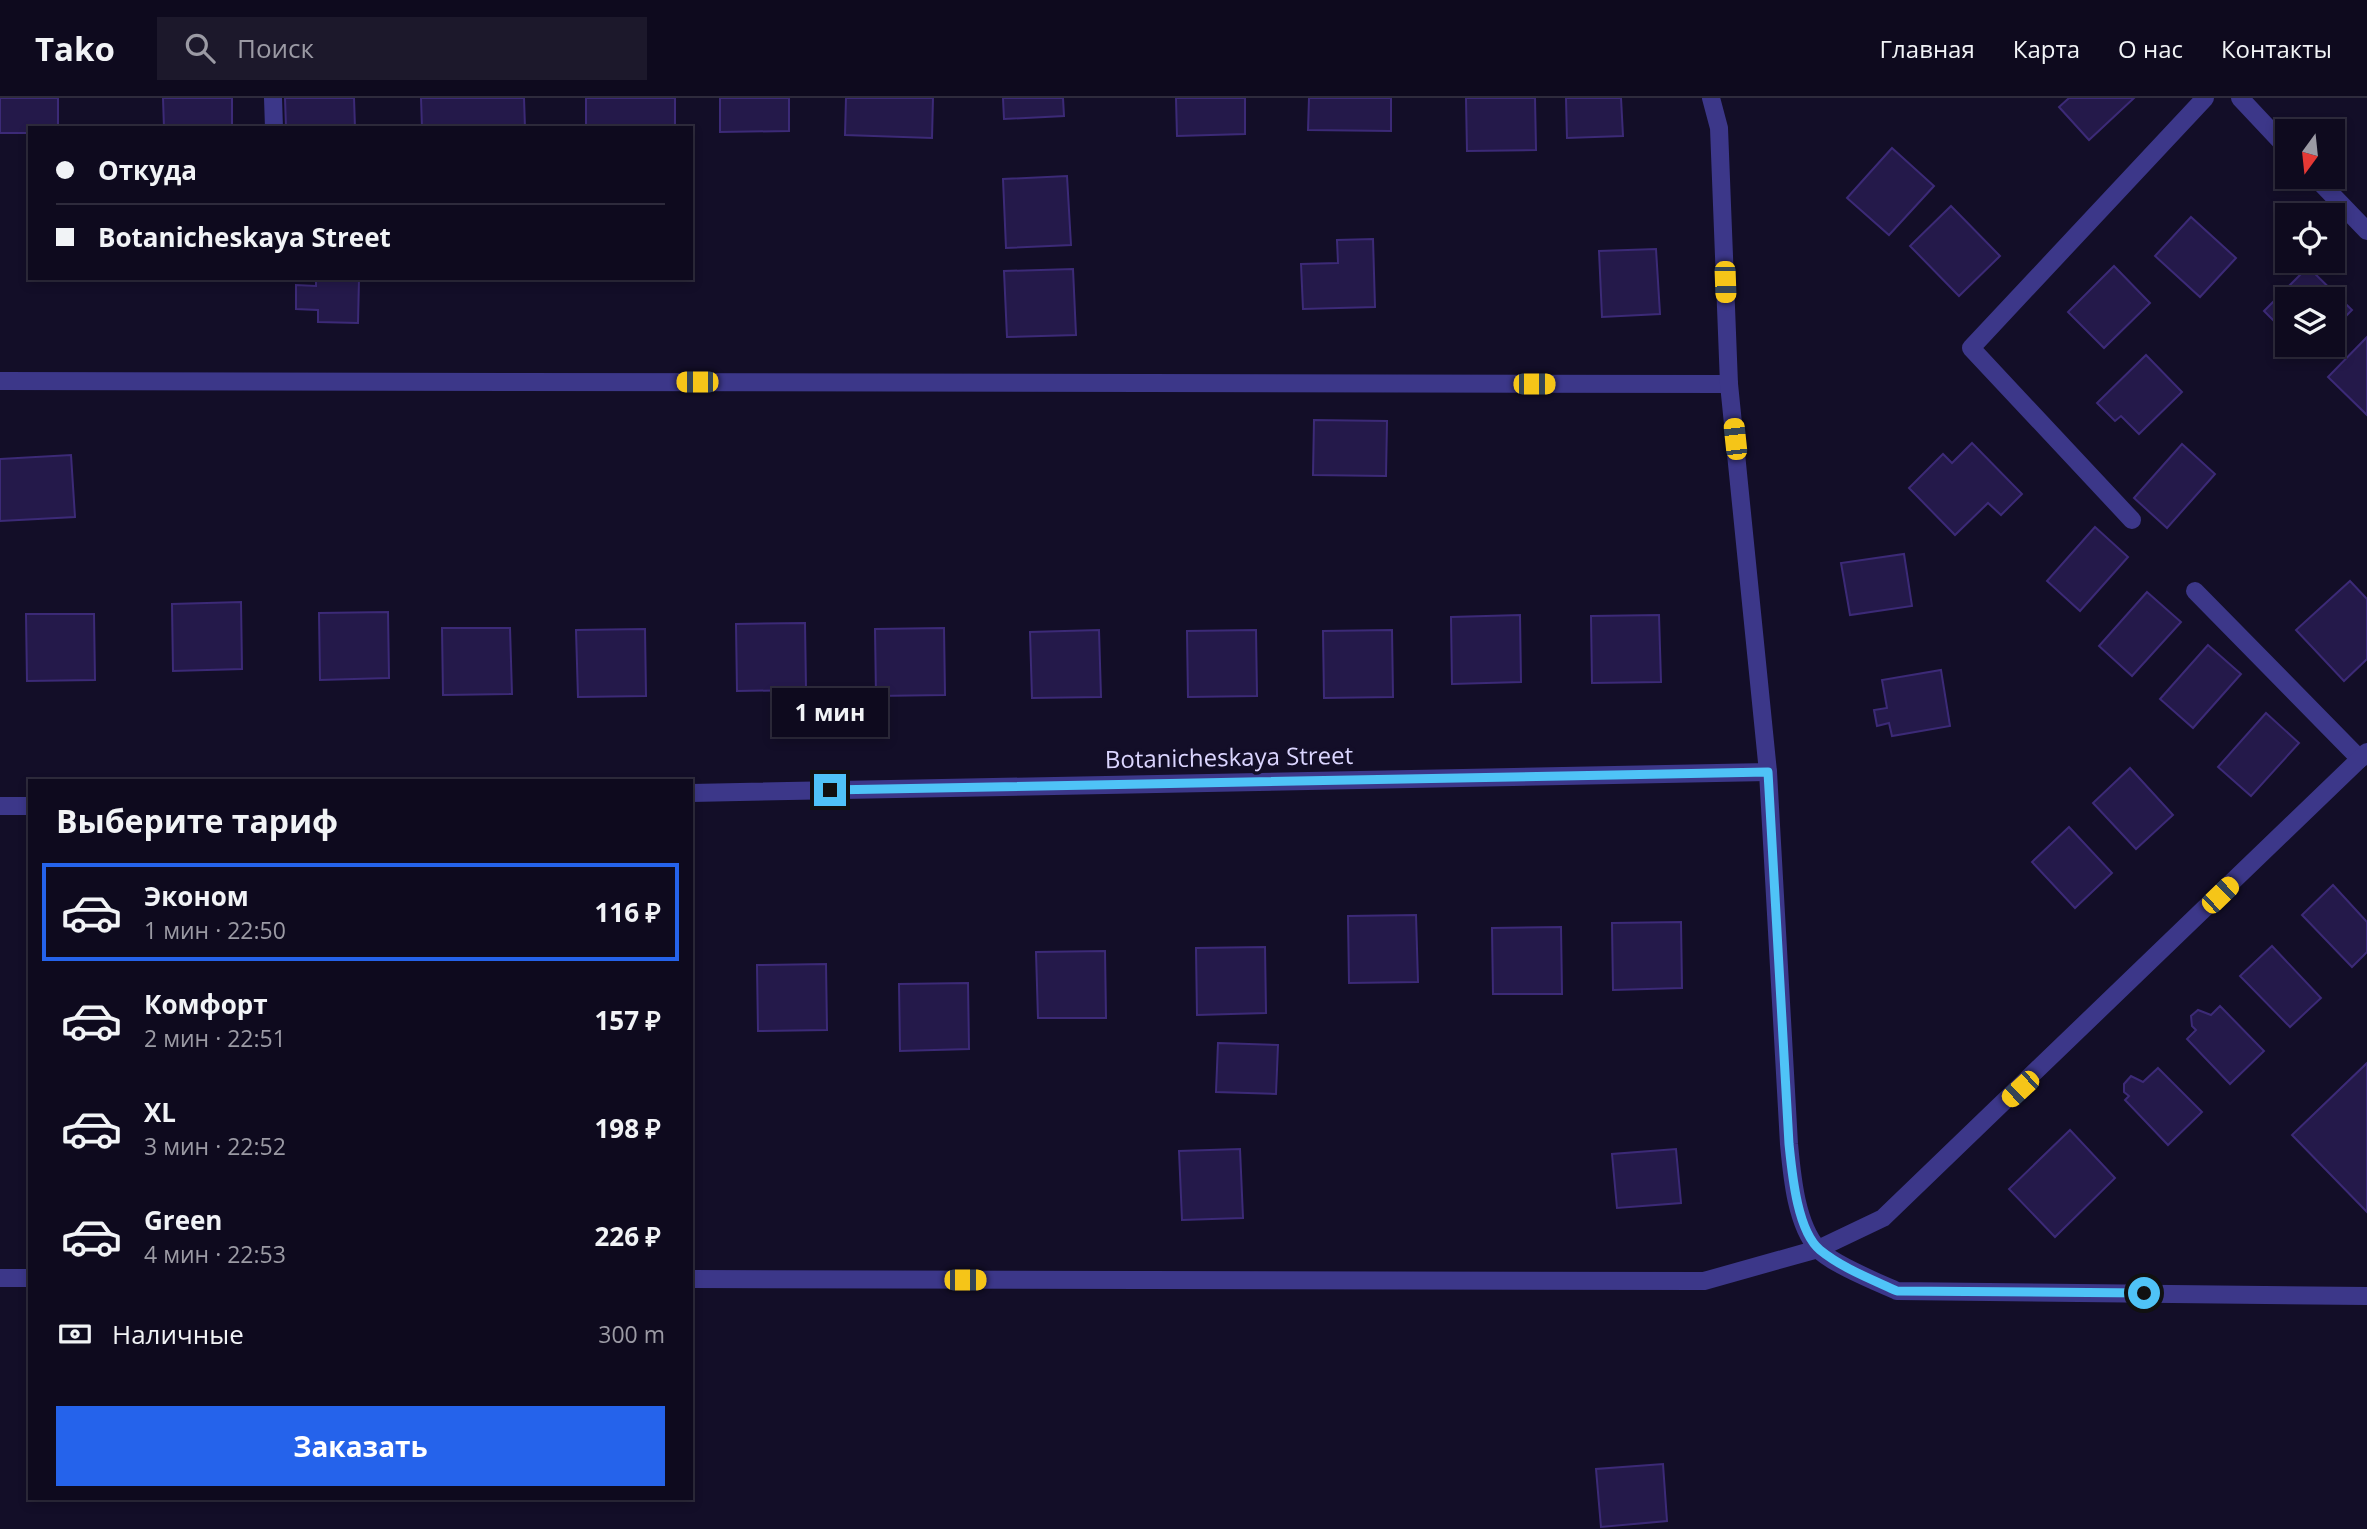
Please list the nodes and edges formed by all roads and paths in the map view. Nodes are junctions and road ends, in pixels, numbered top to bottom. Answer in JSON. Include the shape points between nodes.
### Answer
{"nodes":[{"id":1,"x":272,"y":98,"type":"edge"},
{"id":2,"x":1711,"y":98,"type":"edge"},
{"id":3,"x":2206,"y":98,"type":"edge"},
{"id":4,"x":2240,"y":98,"type":"edge"},
{"id":5,"x":274,"y":126,"type":"edge"},
{"id":6,"x":2275,"y":135,"type":"edge"},
{"id":7,"x":2327,"y":189,"type":"edge"},
{"id":8,"x":2367,"y":231,"type":"edge"},
{"id":9,"x":0,"y":381,"type":"edge"},
{"id":10,"x":1729,"y":384,"type":"junction"},
{"id":11,"x":2132,"y":520,"type":"dead end"},
{"id":12,"x":2195,"y":590,"type":"dead end"},
{"id":13,"x":2363,"y":756,"type":"edge"},
{"id":14,"x":1768,"y":772,"type":"junction"},
{"id":15,"x":693,"y":793,"type":"edge"},
{"id":16,"x":0,"y":806,"type":"edge"},
{"id":17,"x":28,"y":806,"type":"edge"},
{"id":18,"x":1818,"y":1249,"type":"junction"},
{"id":19,"x":0,"y":1278,"type":"edge"},
{"id":20,"x":28,"y":1278,"type":"edge"},
{"id":21,"x":693,"y":1279,"type":"edge"},
{"id":22,"x":2367,"y":1296,"type":"edge"}],
"edges":[{"from":1,"to":5,"type":"street"},
{"from":2,"to":10,"type":"street","via":[[1718,128]]},
{"from":3,"to":11,"type":"street","via":[[1971,348]]},
{"from":4,"to":6,"type":"street"},
{"from":7,"to":8,"type":"street"},
{"from":9,"to":10,"type":"street"},
{"from":10,"to":14,"type":"street"},
{"from":12,"to":13,"type":"street"},
{"from":13,"to":18,"type":"street","via":[[1882,1218]]},
{"from":14,"to":15,"type":"street","name":"Botanicheskaya Street"},
{"from":14,"to":18,"type":"street","via":[[1789,1144],[1796,1204]]},
{"from":16,"to":17,"type":"street"},
{"from":18,"to":21,"type":"street","via":[[1704,1281]]},
{"from":18,"to":22,"type":"street","via":[[1897,1291]]},
{"from":19,"to":20,"type":"street"}]}
